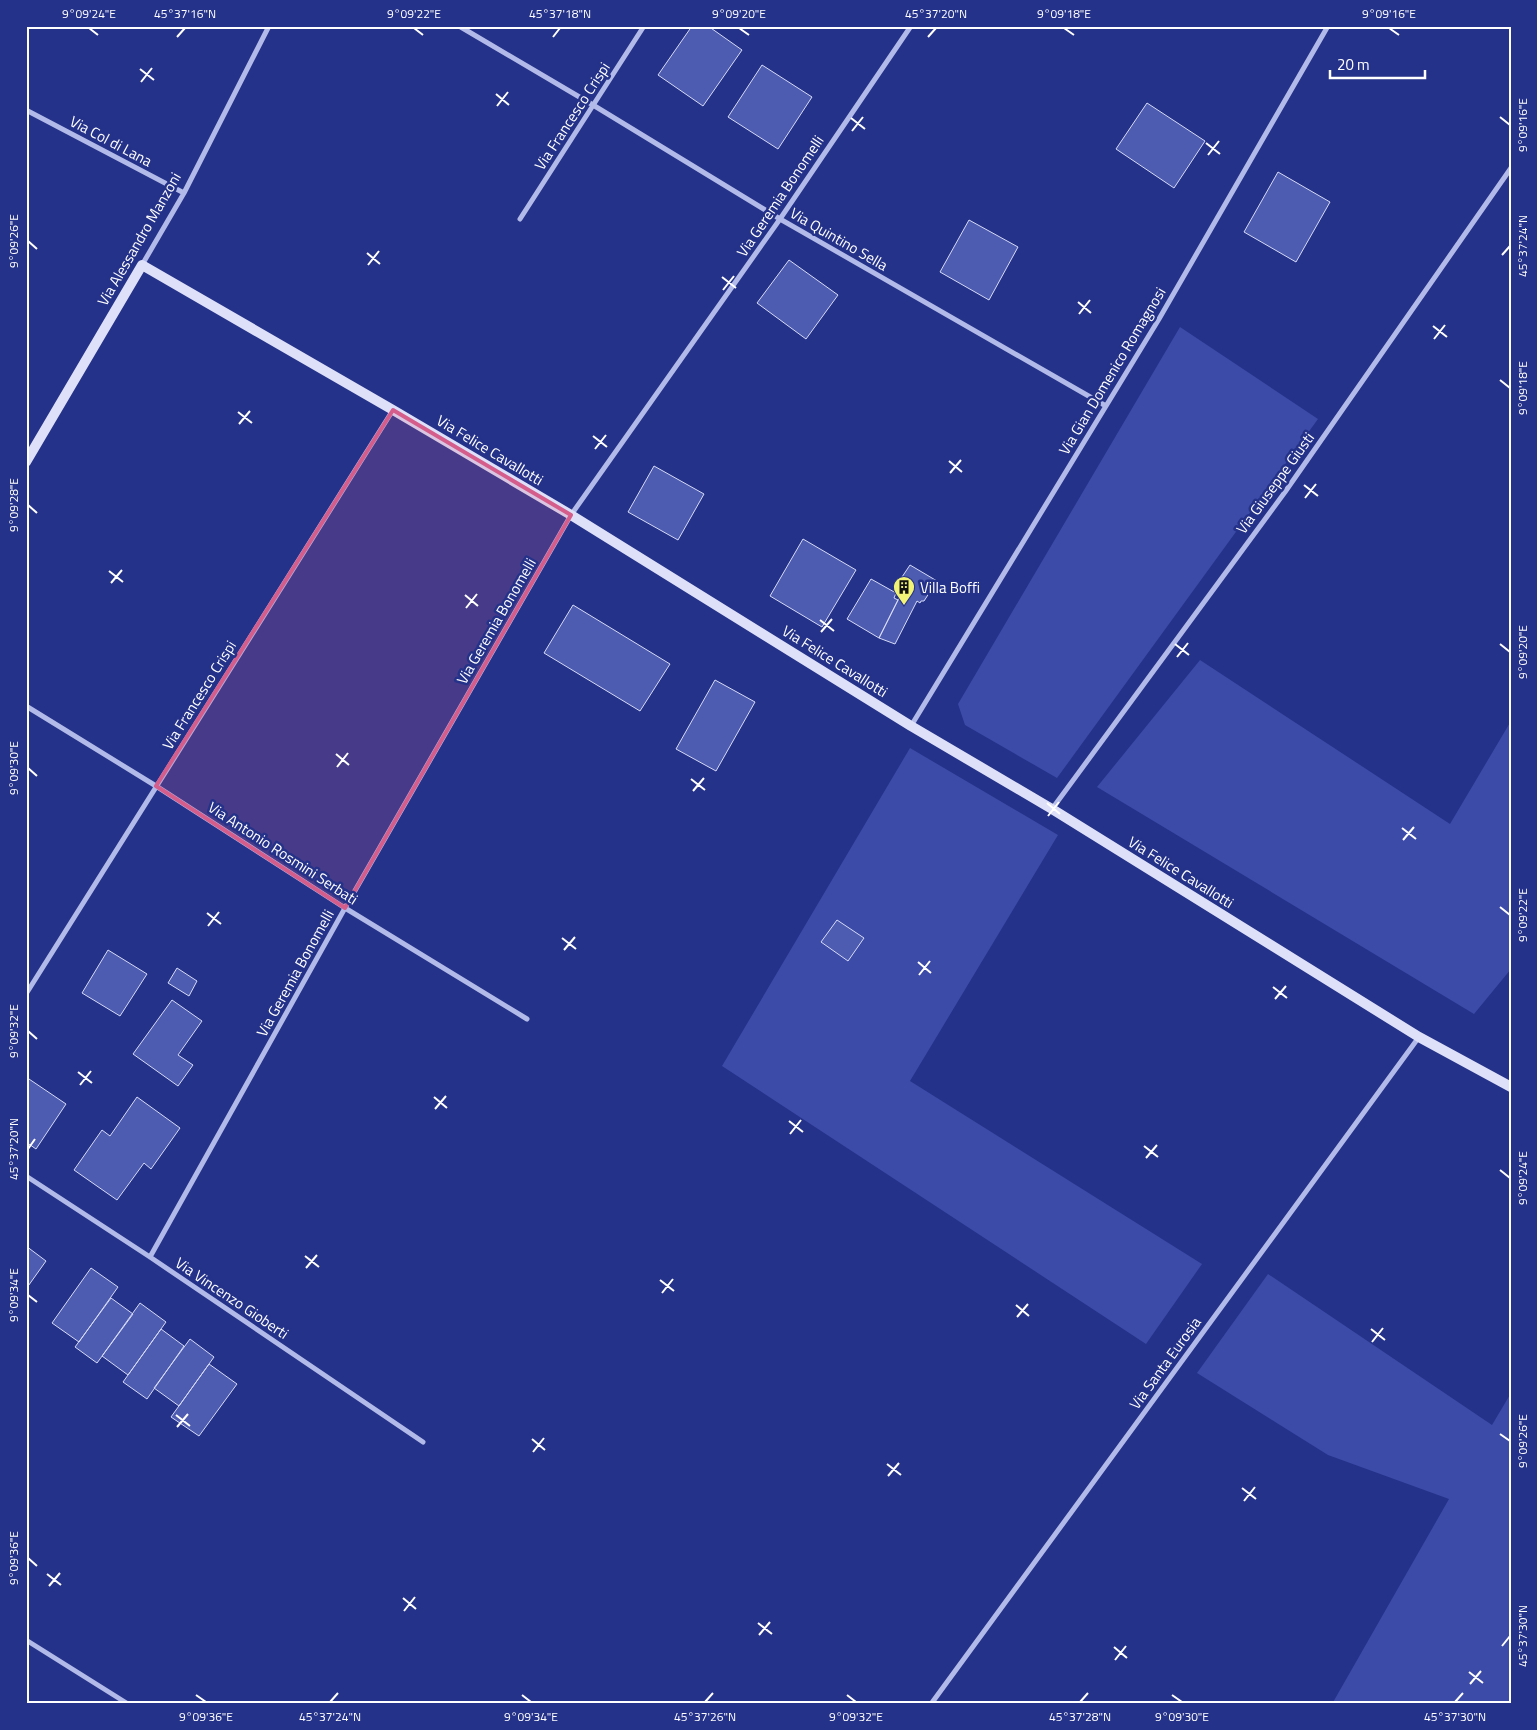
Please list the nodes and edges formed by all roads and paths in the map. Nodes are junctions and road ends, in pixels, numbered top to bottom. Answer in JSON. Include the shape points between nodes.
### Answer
{"nodes":[{"id":1,"x":269,"y":26,"type":"edge"},
{"id":2,"x":459,"y":26,"type":"edge"},
{"id":3,"x":644,"y":26,"type":"edge"},
{"id":4,"x":911,"y":26,"type":"edge"},
{"id":5,"x":1328,"y":26,"type":"edge"},
{"id":6,"x":593,"y":105,"type":"junction"},
{"id":7,"x":26,"y":110,"type":"edge"},
{"id":8,"x":1511,"y":168,"type":"edge"},
{"id":9,"x":184,"y":193,"type":"junction"},
{"id":10,"x":520,"y":219,"type":"dead end"},
{"id":11,"x":780,"y":219,"type":"junction"},
{"id":12,"x":142,"y":265,"type":"junction"},
{"id":13,"x":1106,"y":406,"type":"junction"},
{"id":14,"x":393,"y":410,"type":"junction"},
{"id":15,"x":26,"y":462,"type":"edge"},
{"id":16,"x":571,"y":515,"type":"junction"},
{"id":17,"x":26,"y":706,"type":"edge"},
{"id":18,"x":911,"y":726,"type":"junction"},
{"id":19,"x":156,"y":786,"type":"junction"},
{"id":20,"x":1052,"y":809,"type":"junction"},
{"id":21,"x":345,"y":908,"type":"junction"},
{"id":22,"x":26,"y":994,"type":"edge"},
{"id":23,"x":527,"y":1019,"type":"dead end"},
{"id":24,"x":1419,"y":1038,"type":"junction"},
{"id":25,"x":1511,"y":1087,"type":"edge"},
{"id":26,"x":26,"y":1176,"type":"edge"},
{"id":27,"x":150,"y":1257,"type":"junction"},
{"id":28,"x":423,"y":1442,"type":"dead end"},
{"id":29,"x":26,"y":1640,"type":"edge"},
{"id":30,"x":128,"y":1704,"type":"edge"},
{"id":31,"x":931,"y":1704,"type":"edge"}],
"edges":[{"from":1,"to":9,"type":"street","name":"Via Alessandro Manzoni"},
{"from":2,"to":6,"type":"street","name":"Via Quintino Sella"},
{"from":3,"to":6,"type":"street","name":"Via Francesco Crispi"},
{"from":4,"to":11,"type":"street","name":"Via Geremia Bonomelli"},
{"from":5,"to":13,"type":"street","name":"Via Gian Domenico Romagnosi"},
{"from":6,"to":10,"type":"street","name":"Via Francesco Crispi"},
{"from":6,"to":11,"type":"street","name":"Via Quintino Sella"},
{"from":7,"to":9,"type":"street","name":"Via Col di Lana"},
{"from":8,"to":20,"type":"street","name":"Via Giuseppe Giusti","via":[[1284,492]]},
{"from":9,"to":12,"type":"street","name":"Via Alessandro Manzoni"},
{"from":11,"to":13,"type":"street","name":"Via Quintino Sella"},
{"from":11,"to":16,"type":"street","name":"Via Geremia Bonomelli"},
{"from":12,"to":14,"type":"street","name":"Via Felice Cavallotti"},
{"from":12,"to":15,"type":"street","name":"Via Alessandro Manzoni"},
{"from":13,"to":18,"type":"street","name":"Via Gian Domenico Romagnosi"},
{"from":14,"to":16,"type":"street","name":"Via Felice Cavallotti"},
{"from":14,"to":19,"type":"street","name":"Via Francesco Crispi"},
{"from":16,"to":18,"type":"street","name":"Via Felice Cavallotti"},
{"from":16,"to":21,"type":"street","name":"Via Geremia Bonomelli"},
{"from":17,"to":19,"type":"street","name":"Via Antonio Rosmini Serbati"},
{"from":18,"to":20,"type":"street","name":"Via Felice Cavallotti"},
{"from":19,"to":21,"type":"street","name":"Via Antonio Rosmini Serbati"},
{"from":19,"to":22,"type":"street","name":"Via Francesco Crispi"},
{"from":20,"to":24,"type":"street","name":"Via Felice Cavallotti"},
{"from":21,"to":23,"type":"street","name":"Via Antonio Rosmini Serbati"},
{"from":21,"to":27,"type":"street","name":"Via Geremia Bonomelli"},
{"from":24,"to":25,"type":"street","name":"Via Felice Cavallotti"},
{"from":24,"to":31,"type":"street","name":"Via Santa Eurosia"},
{"from":26,"to":27,"type":"street","name":"Via Vincenzo Gioberti"},
{"from":27,"to":28,"type":"street","name":"Via Vincenzo Gioberti"},
{"from":29,"to":30,"type":"street"}]}
